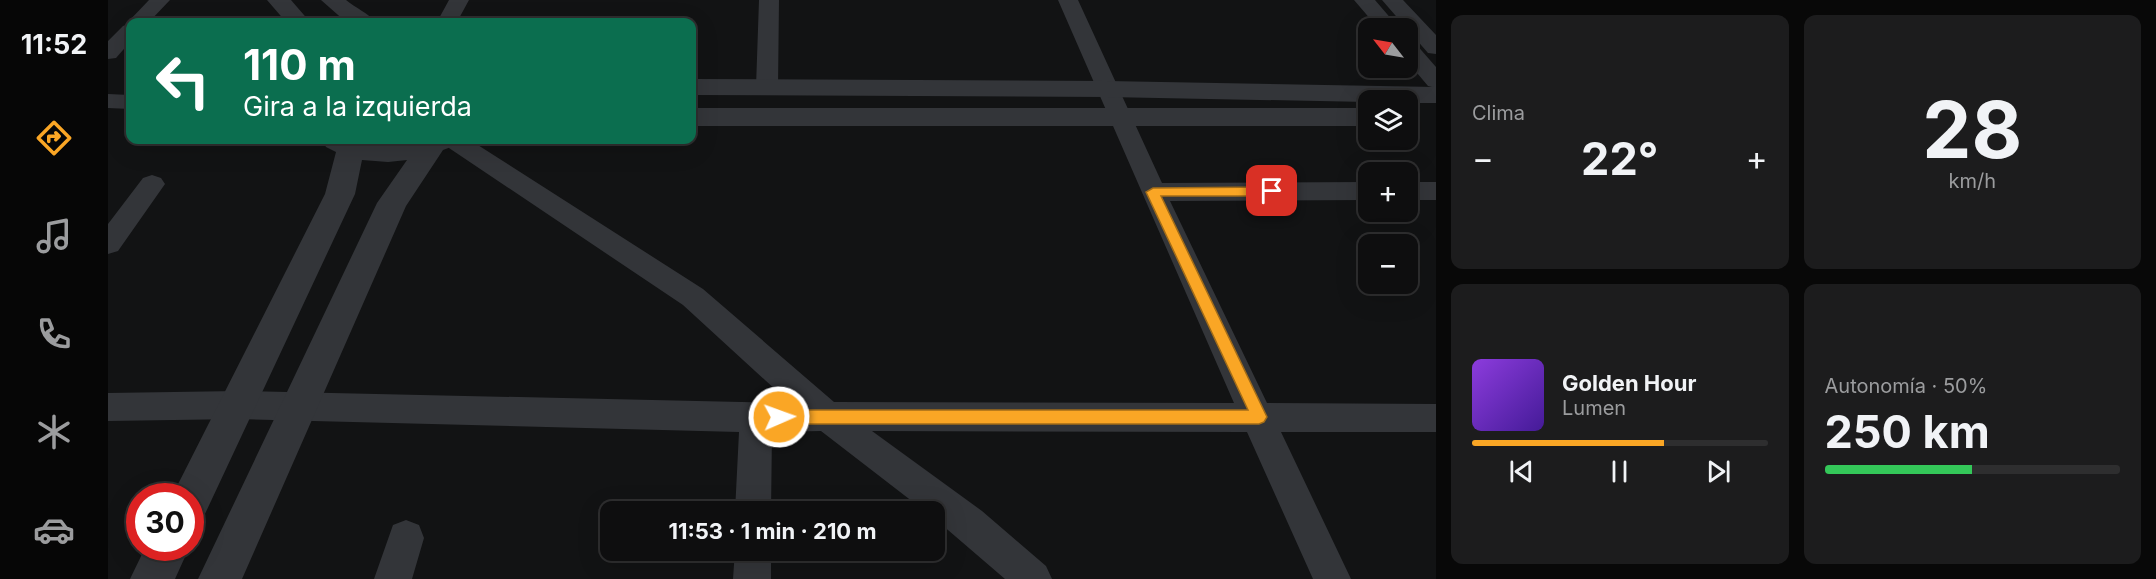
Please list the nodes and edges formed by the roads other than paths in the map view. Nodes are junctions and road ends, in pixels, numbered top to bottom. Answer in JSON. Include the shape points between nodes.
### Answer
{"nodes":[{"id":1,"x":160,"y":0,"type":"edge"},
{"id":2,"x":278,"y":0,"type":"edge"},
{"id":3,"x":332,"y":0,"type":"edge"},
{"id":4,"x":459,"y":0,"type":"edge"},
{"id":5,"x":769,"y":0,"type":"edge"},
{"id":6,"x":1068,"y":0,"type":"edge"},
{"id":7,"x":1364,"y":0,"type":"edge"},
{"id":8,"x":1392,"y":0,"type":"edge"},
{"id":9,"x":142,"y":18,"type":"edge"},
{"id":10,"x":294,"y":18,"type":"edge"},
{"id":11,"x":354,"y":18,"type":"edge"},
{"id":12,"x":449,"y":18,"type":"edge"},
{"id":13,"x":1380,"y":18,"type":"edge"},
{"id":14,"x":126,"y":34,"type":"edge"},
{"id":15,"x":1436,"y":48,"type":"edge"},
{"id":16,"x":108,"y":53,"type":"edge"},
{"id":17,"x":1418,"y":61,"type":"edge"},
{"id":18,"x":1436,"y":81,"type":"edge"},
{"id":19,"x":696,"y":87,"type":"edge"},
{"id":20,"x":767,"y":87,"type":"junction"},
{"id":21,"x":1107,"y":89,"type":"junction"},
{"id":22,"x":1436,"y":95,"type":"edge"},
{"id":23,"x":108,"y":101,"type":"edge"},
{"id":24,"x":126,"y":102,"type":"edge"},
{"id":25,"x":1119,"y":116,"type":"junction"},
{"id":26,"x":696,"y":117,"type":"edge"},
{"id":27,"x":1358,"y":117,"type":"edge"},
{"id":28,"x":1418,"y":117,"type":"edge"},
{"id":29,"x":1436,"y":117,"type":"edge"},
{"id":30,"x":344,"y":144,"type":"edge"},
{"id":31,"x":430,"y":144,"type":"edge"},
{"id":32,"x":441,"y":144,"type":"edge"},
{"id":33,"x":448,"y":144,"type":"edge"},
{"id":34,"x":152,"y":184,"type":"dead end"},
{"id":35,"x":1358,"y":191,"type":"edge"},
{"id":36,"x":1418,"y":191,"type":"edge"},
{"id":37,"x":1436,"y":191,"type":"edge"},
{"id":38,"x":1153,"y":192,"type":"junction"},
{"id":39,"x":108,"y":244,"type":"edge"},
{"id":40,"x":239,"y":405,"type":"junction"},
{"id":41,"x":297,"y":406,"type":"junction"},
{"id":42,"x":108,"y":408,"type":"edge"},
{"id":43,"x":827,"y":416,"type":"junction"},
{"id":44,"x":1259,"y":417,"type":"junction"},
{"id":45,"x":756,"y":418,"type":"junction"},
{"id":46,"x":1436,"y":418,"type":"edge"},
{"id":47,"x":200,"y":483,"type":"edge"},
{"id":48,"x":753,"y":501,"type":"edge"},
{"id":49,"x":406,"y":538,"type":"dead end"},
{"id":50,"x":161,"y":561,"type":"edge"},
{"id":51,"x":753,"y":561,"type":"edge"},
{"id":52,"x":152,"y":579,"type":"edge"},
{"id":53,"x":220,"y":579,"type":"edge"},
{"id":54,"x":393,"y":579,"type":"edge"},
{"id":55,"x":752,"y":579,"type":"edge"},
{"id":56,"x":1033,"y":579,"type":"edge"},
{"id":57,"x":1332,"y":579,"type":"edge"}],
"edges":[{"from":1,"to":9,"type":"street"},
{"from":2,"to":10,"type":"street"},
{"from":3,"to":11,"type":"street"},
{"from":4,"to":12,"type":"street"},
{"from":5,"to":20,"type":"street"},
{"from":6,"to":21,"type":"street"},
{"from":7,"to":13,"type":"street"},
{"from":8,"to":15,"type":"street"},
{"from":14,"to":16,"type":"street"},
{"from":17,"to":18,"type":"street"},
{"from":19,"to":20,"type":"street"},
{"from":20,"to":21,"type":"street"},
{"from":21,"to":22,"type":"street"},
{"from":21,"to":25,"type":"street"},
{"from":23,"to":24,"type":"street"},
{"from":25,"to":26,"type":"street"},
{"from":25,"to":27,"type":"street"},
{"from":25,"to":38,"type":"street"},
{"from":28,"to":29,"type":"street"},
{"from":30,"to":31,"type":"street","via":[[373,152]]},
{"from":30,"to":40,"type":"street","via":[[340,194]]},
{"from":32,"to":41,"type":"street","via":[[392,203]]},
{"from":33,"to":43,"type":"street","via":[[693,297]]},
{"from":34,"to":39,"type":"street"},
{"from":35,"to":38,"type":"street"},
{"from":36,"to":37,"type":"street"},
{"from":38,"to":44,"type":"street"},
{"from":40,"to":41,"type":"street"},
{"from":40,"to":42,"type":"street"},
{"from":40,"to":47,"type":"street"},
{"from":41,"to":45,"type":"street"},
{"from":41,"to":53,"type":"street"},
{"from":43,"to":44,"type":"street"},
{"from":43,"to":45,"type":"street"},
{"from":43,"to":56,"type":"street","via":[[969,523]]},
{"from":44,"to":46,"type":"street"},
{"from":44,"to":57,"type":"street"},
{"from":45,"to":48,"type":"street"},
{"from":49,"to":54,"type":"street"},
{"from":50,"to":52,"type":"street"},
{"from":51,"to":55,"type":"street"}]}
